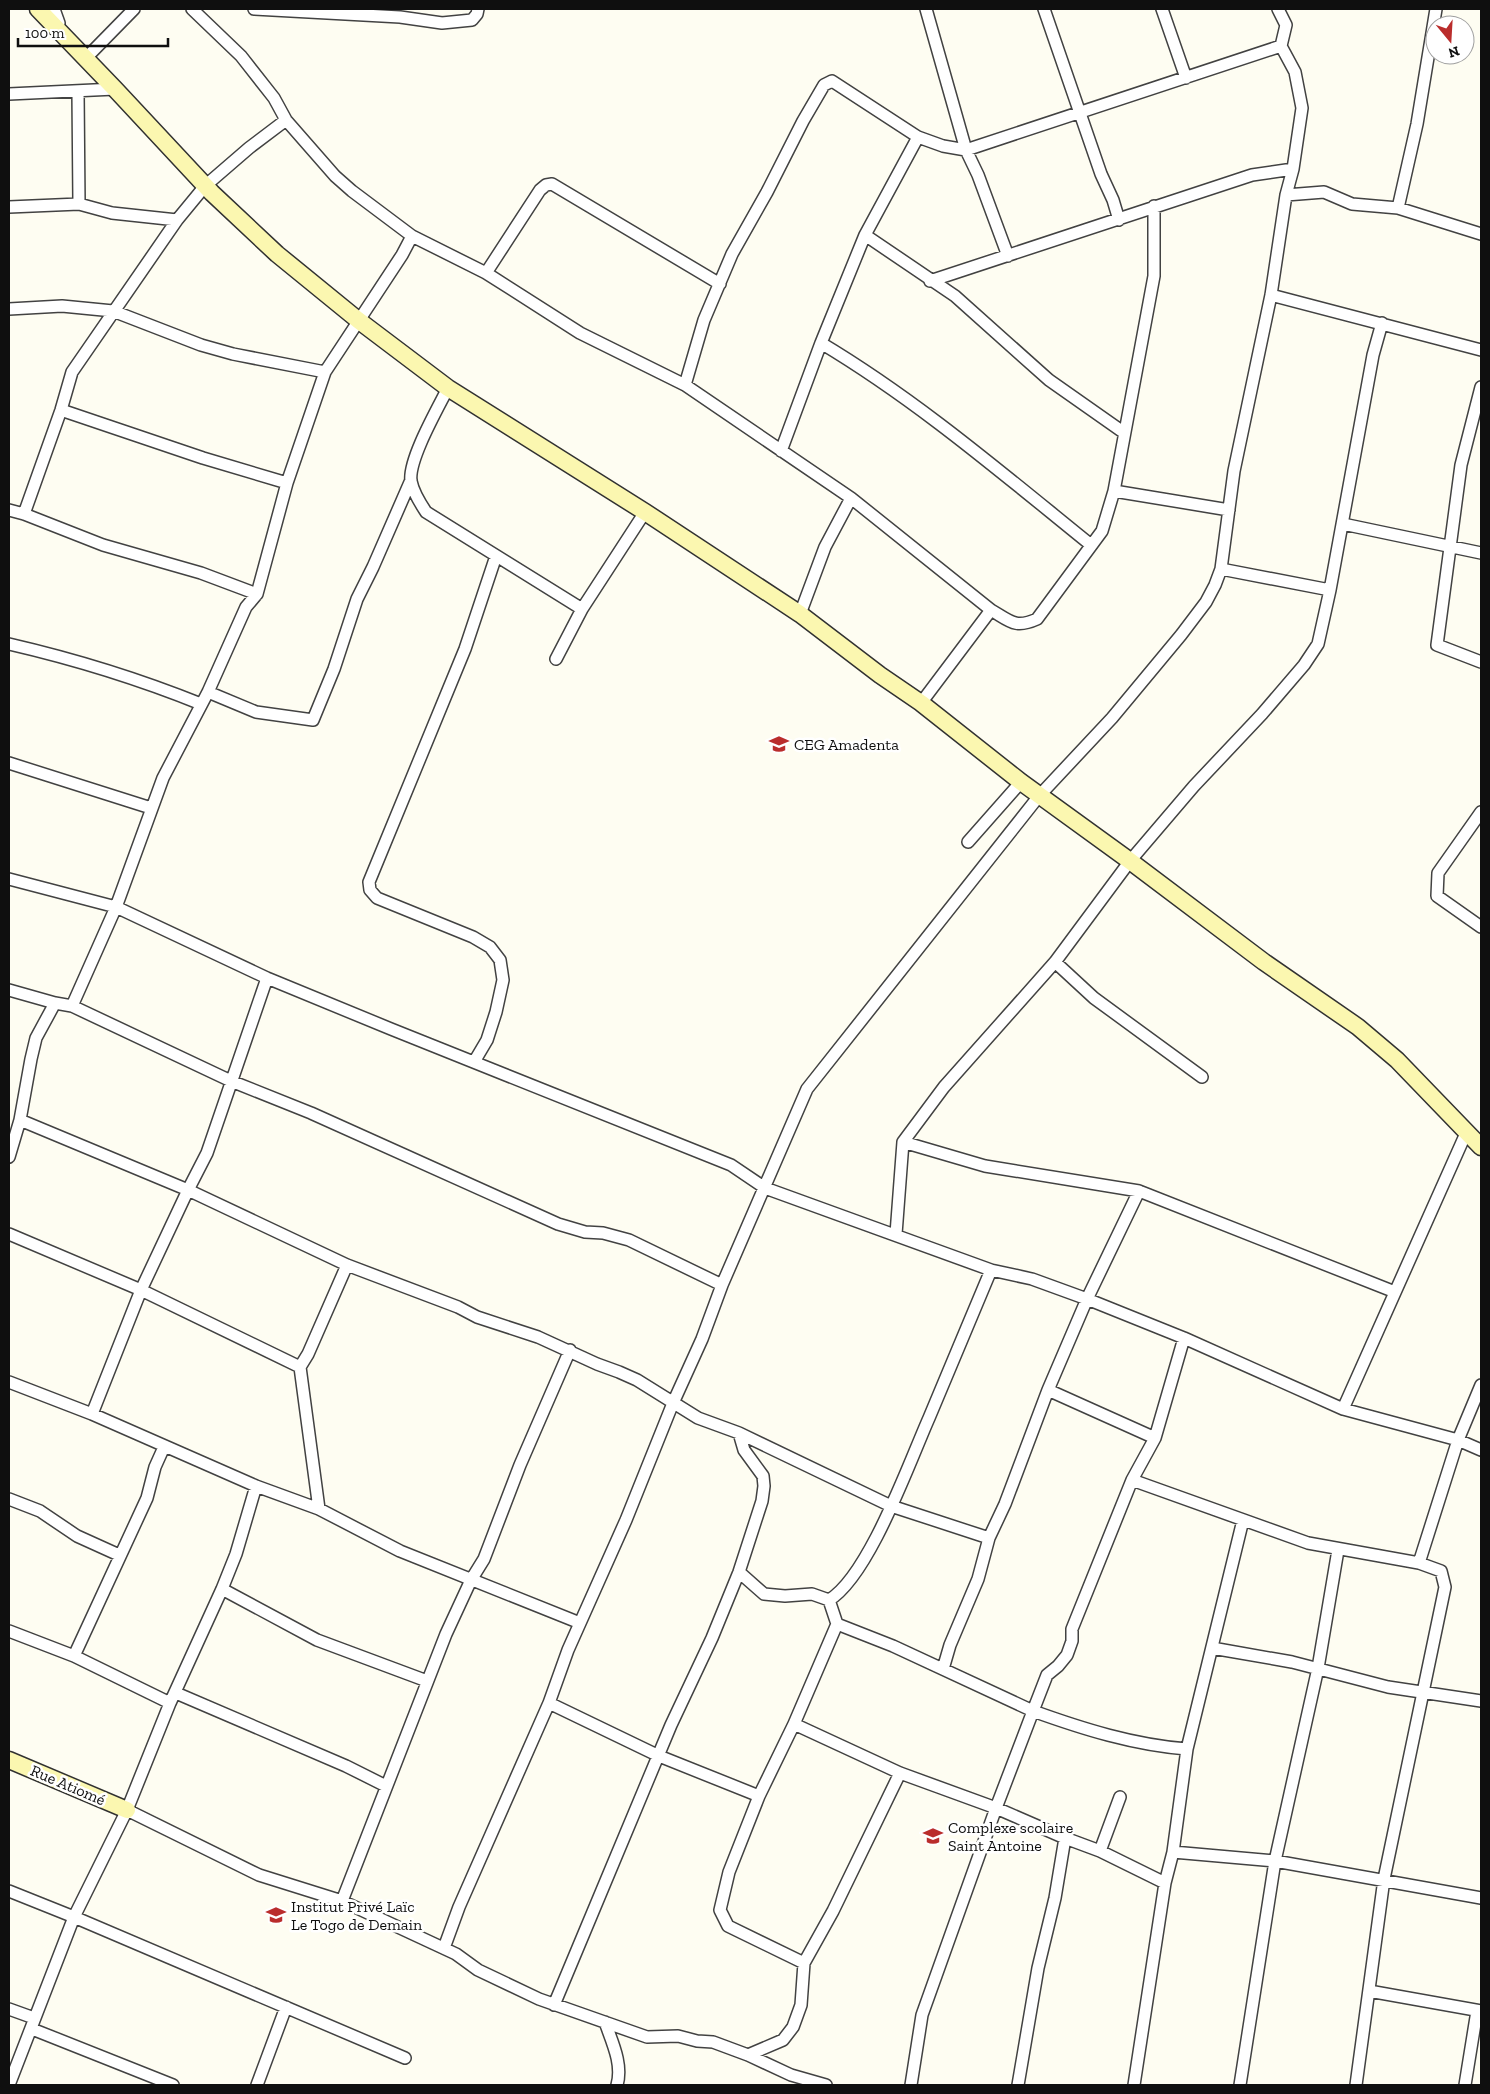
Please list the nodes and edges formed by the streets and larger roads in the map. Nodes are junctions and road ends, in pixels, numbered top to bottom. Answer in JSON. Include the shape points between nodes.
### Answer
{"nodes":[{"id":1,"x":38,"y":9,"type":"edge"},
{"id":2,"x":54,"y":9,"type":"edge"},
{"id":3,"x":134,"y":9,"type":"edge"},
{"id":4,"x":192,"y":9,"type":"edge"},
{"id":5,"x":254,"y":9,"type":"edge"},
{"id":6,"x":478,"y":9,"type":"edge"},
{"id":7,"x":926,"y":9,"type":"edge"},
{"id":8,"x":1044,"y":9,"type":"edge"},
{"id":9,"x":1162,"y":9,"type":"edge"},
{"id":10,"x":1278,"y":9,"type":"edge"},
{"id":11,"x":1436,"y":9,"type":"edge"},
{"id":12,"x":56,"y":29,"type":"junction"},
{"id":13,"x":1282,"y":46,"type":"junction"},
{"id":14,"x":86,"y":58,"type":"junction"},
{"id":15,"x":1186,"y":78,"type":"junction"},
{"id":16,"x":115,"y":89,"type":"junction"},
{"id":17,"x":78,"y":92,"type":"junction"},
{"id":18,"x":9,"y":94,"type":"edge"},
{"id":19,"x":1079,"y":111,"type":"junction"},
{"id":20,"x":286,"y":120,"type":"junction"},
{"id":21,"x":918,"y":136,"type":"junction"},
{"id":22,"x":966,"y":150,"type":"junction"},
{"id":23,"x":1294,"y":168,"type":"junction"},
{"id":24,"x":205,"y":186,"type":"junction"},
{"id":25,"x":1286,"y":195,"type":"junction"},
{"id":26,"x":78,"y":204,"type":"junction"},
{"id":27,"x":1154,"y":206,"type":"junction"},
{"id":28,"x":9,"y":207,"type":"edge"},
{"id":29,"x":1398,"y":208,"type":"junction"},
{"id":30,"x":177,"y":220,"type":"junction"},
{"id":31,"x":1119,"y":220,"type":"junction"},
{"id":32,"x":1481,"y":234,"type":"edge"},
{"id":33,"x":865,"y":235,"type":"junction"},
{"id":34,"x":412,"y":236,"type":"junction"},
{"id":35,"x":1008,"y":256,"type":"junction"},
{"id":36,"x":486,"y":272,"type":"junction"},
{"id":37,"x":930,"y":281,"type":"junction"},
{"id":38,"x":720,"y":284,"type":"junction"},
{"id":39,"x":1271,"y":295,"type":"junction"},
{"id":40,"x":9,"y":309,"type":"edge"},
{"id":41,"x":113,"y":311,"type":"junction"},
{"id":42,"x":358,"y":320,"type":"junction"},
{"id":43,"x":1382,"y":323,"type":"junction"},
{"id":44,"x":821,"y":343,"type":"junction"},
{"id":45,"x":1481,"y":350,"type":"edge"},
{"id":46,"x":325,"y":372,"type":"junction"},
{"id":47,"x":685,"y":384,"type":"junction"},
{"id":48,"x":1481,"y":387,"type":"edge"},
{"id":49,"x":448,"y":388,"type":"junction"},
{"id":50,"x":61,"y":410,"type":"junction"},
{"id":51,"x":1124,"y":432,"type":"junction"},
{"id":52,"x":781,"y":451,"type":"junction"},
{"id":53,"x":411,"y":480,"type":"junction"},
{"id":54,"x":287,"y":483,"type":"junction"},
{"id":55,"x":1114,"y":491,"type":"junction"},
{"id":56,"x":851,"y":498,"type":"junction"},
{"id":57,"x":9,"y":510,"type":"edge"},
{"id":58,"x":1229,"y":510,"type":"junction"},
{"id":59,"x":645,"y":512,"type":"junction"},
{"id":60,"x":24,"y":514,"type":"junction"},
{"id":61,"x":1343,"y":524,"type":"junction"},
{"id":62,"x":1091,"y":546,"type":"junction"},
{"id":63,"x":1450,"y":546,"type":"junction"},
{"id":64,"x":1481,"y":552,"type":"edge"},
{"id":65,"x":496,"y":556,"type":"junction"},
{"id":66,"x":1221,"y":569,"type":"junction"},
{"id":67,"x":1330,"y":590,"type":"junction"},
{"id":68,"x":257,"y":594,"type":"junction"},
{"id":69,"x":582,"y":609,"type":"junction"},
{"id":70,"x":991,"y":610,"type":"junction"},
{"id":71,"x":800,"y":614,"type":"junction"},
{"id":72,"x":9,"y":644,"type":"edge"},
{"id":73,"x":556,"y":659,"type":"dead end"},
{"id":74,"x":1481,"y":662,"type":"edge"},
{"id":75,"x":208,"y":692,"type":"junction"},
{"id":76,"x":921,"y":703,"type":"junction"},
{"id":77,"x":201,"y":704,"type":"junction"},
{"id":78,"x":9,"y":763,"type":"edge"},
{"id":79,"x":1021,"y":782,"type":"junction"},
{"id":80,"x":1039,"y":796,"type":"junction"},
{"id":81,"x":151,"y":808,"type":"junction"},
{"id":82,"x":1481,"y":812,"type":"edge"},
{"id":83,"x":968,"y":842,"type":"dead end"},
{"id":84,"x":1130,"y":861,"type":"junction"},
{"id":85,"x":9,"y":879,"type":"edge"},
{"id":86,"x":116,"y":907,"type":"junction"},
{"id":87,"x":1481,"y":927,"type":"edge"},
{"id":88,"x":1054,"y":962,"type":"junction"},
{"id":89,"x":267,"y":978,"type":"junction"},
{"id":90,"x":9,"y":990,"type":"edge"},
{"id":91,"x":55,"y":1002,"type":"junction"},
{"id":92,"x":72,"y":1006,"type":"junction"},
{"id":93,"x":474,"y":1062,"type":"junction"},
{"id":94,"x":1202,"y":1077,"type":"dead end"},
{"id":95,"x":231,"y":1081,"type":"junction"},
{"id":96,"x":20,"y":1120,"type":"junction"},
{"id":97,"x":1467,"y":1131,"type":"junction"},
{"id":98,"x":904,"y":1142,"type":"junction"},
{"id":99,"x":1481,"y":1147,"type":"edge"},
{"id":100,"x":9,"y":1157,"type":"edge"},
{"id":101,"x":765,"y":1188,"type":"junction"},
{"id":102,"x":188,"y":1190,"type":"junction"},
{"id":103,"x":1139,"y":1190,"type":"junction"},
{"id":104,"x":9,"y":1234,"type":"edge"},
{"id":105,"x":896,"y":1234,"type":"junction"},
{"id":106,"x":347,"y":1265,"type":"junction"},
{"id":107,"x":991,"y":1270,"type":"junction"},
{"id":108,"x":722,"y":1285,"type":"junction"},
{"id":109,"x":141,"y":1290,"type":"junction"},
{"id":110,"x":1395,"y":1292,"type":"junction"},
{"id":111,"x":1087,"y":1299,"type":"junction"},
{"id":112,"x":1184,"y":1338,"type":"junction"},
{"id":113,"x":570,"y":1350,"type":"junction"},
{"id":114,"x":300,"y":1367,"type":"junction"},
{"id":115,"x":9,"y":1382,"type":"edge"},
{"id":116,"x":1481,"y":1385,"type":"edge"},
{"id":117,"x":1048,"y":1390,"type":"junction"},
{"id":118,"x":672,"y":1403,"type":"junction"},
{"id":119,"x":1343,"y":1409,"type":"junction"},
{"id":120,"x":92,"y":1414,"type":"junction"},
{"id":121,"x":739,"y":1433,"type":"junction"},
{"id":122,"x":1155,"y":1438,"type":"junction"},
{"id":123,"x":1458,"y":1440,"type":"junction"},
{"id":124,"x":164,"y":1447,"type":"junction"},
{"id":125,"x":1481,"y":1450,"type":"edge"},
{"id":126,"x":1132,"y":1480,"type":"junction"},
{"id":127,"x":256,"y":1486,"type":"junction"},
{"id":128,"x":9,"y":1498,"type":"edge"},
{"id":129,"x":891,"y":1506,"type":"junction"},
{"id":130,"x":320,"y":1509,"type":"junction"},
{"id":131,"x":1243,"y":1520,"type":"junction"},
{"id":132,"x":989,"y":1538,"type":"junction"},
{"id":133,"x":1338,"y":1550,"type":"junction"},
{"id":134,"x":119,"y":1555,"type":"junction"},
{"id":135,"x":1419,"y":1563,"type":"junction"},
{"id":136,"x":739,"y":1572,"type":"junction"},
{"id":137,"x":471,"y":1580,"type":"junction"},
{"id":138,"x":222,"y":1589,"type":"junction"},
{"id":139,"x":828,"y":1600,"type":"junction"},
{"id":140,"x":580,"y":1623,"type":"junction"},
{"id":141,"x":837,"y":1624,"type":"junction"},
{"id":142,"x":9,"y":1631,"type":"edge"},
{"id":143,"x":1212,"y":1648,"type":"junction"},
{"id":144,"x":74,"y":1656,"type":"junction"},
{"id":145,"x":1318,"y":1668,"type":"junction"},
{"id":146,"x":943,"y":1669,"type":"junction"},
{"id":147,"x":427,"y":1681,"type":"junction"},
{"id":148,"x":1423,"y":1693,"type":"junction"},
{"id":149,"x":173,"y":1698,"type":"junction"},
{"id":150,"x":1481,"y":1701,"type":"edge"},
{"id":151,"x":549,"y":1703,"type":"junction"},
{"id":152,"x":1033,"y":1711,"type":"junction"},
{"id":153,"x":794,"y":1724,"type":"junction"},
{"id":154,"x":1187,"y":1749,"type":"junction"},
{"id":155,"x":659,"y":1756,"type":"junction"},
{"id":156,"x":9,"y":1760,"type":"edge"},
{"id":157,"x":900,"y":1773,"type":"junction"},
{"id":158,"x":386,"y":1786,"type":"junction"},
{"id":159,"x":759,"y":1796,"type":"junction"},
{"id":160,"x":1120,"y":1797,"type":"dead end"},
{"id":161,"x":996,"y":1808,"type":"junction"},
{"id":162,"x":127,"y":1810,"type":"junction"},
{"id":163,"x":1065,"y":1838,"type":"junction"},
{"id":164,"x":1100,"y":1851,"type":"junction"},
{"id":165,"x":1173,"y":1852,"type":"junction"},
{"id":166,"x":1275,"y":1860,"type":"junction"},
{"id":167,"x":1384,"y":1880,"type":"junction"},
{"id":168,"x":1165,"y":1883,"type":"junction"},
{"id":169,"x":9,"y":1892,"type":"edge"},
{"id":170,"x":1481,"y":1898,"type":"edge"},
{"id":171,"x":342,"y":1901,"type":"junction"},
{"id":172,"x":74,"y":1917,"type":"junction"},
{"id":173,"x":444,"y":1948,"type":"junction"},
{"id":174,"x":804,"y":1963,"type":"junction"},
{"id":175,"x":1369,"y":1991,"type":"junction"},
{"id":176,"x":554,"y":2005,"type":"junction"},
{"id":177,"x":286,"y":2007,"type":"junction"},
{"id":178,"x":9,"y":2009,"type":"edge"},
{"id":179,"x":1479,"y":2011,"type":"edge"},
{"id":180,"x":605,"y":2022,"type":"junction"},
{"id":181,"x":33,"y":2023,"type":"junction"},
{"id":182,"x":748,"y":2054,"type":"junction"},
{"id":183,"x":405,"y":2058,"type":"dead end"},
{"id":184,"x":9,"y":2085,"type":"edge"},
{"id":185,"x":172,"y":2085,"type":"edge"},
{"id":186,"x":257,"y":2085,"type":"edge"},
{"id":187,"x":617,"y":2085,"type":"edge"},
{"id":188,"x":826,"y":2085,"type":"edge"},
{"id":189,"x":910,"y":2085,"type":"edge"},
{"id":190,"x":1018,"y":2085,"type":"edge"},
{"id":191,"x":1134,"y":2085,"type":"edge"},
{"id":192,"x":1240,"y":2085,"type":"edge"},
{"id":193,"x":1356,"y":2085,"type":"edge"},
{"id":194,"x":1465,"y":2085,"type":"edge"}],
"edges":[{"from":1,"to":12,"type":"street"},
{"from":2,"to":12,"type":"street","via":[[59,23]]},
{"from":3,"to":14,"type":"street"},
{"from":4,"to":20,"type":"street","via":[[241,56],[274,98]]},
{"from":5,"to":6,"type":"street","via":[[400,17],[442,24],[472,20]]},
{"from":7,"to":22,"type":"street"},
{"from":8,"to":19,"type":"street"},
{"from":9,"to":15,"type":"street"},
{"from":10,"to":13,"type":"street","via":[[1286,25]]},
{"from":11,"to":29,"type":"street","via":[[1417,124]]},
{"from":12,"to":14,"type":"street"},
{"from":13,"to":15,"type":"street"},
{"from":13,"to":23,"type":"street","via":[[1295,72],[1302,108]]},
{"from":14,"to":16,"type":"street"},
{"from":15,"to":19,"type":"street"},
{"from":16,"to":17,"type":"street"},
{"from":16,"to":24,"type":"street"},
{"from":17,"to":18,"type":"street"},
{"from":17,"to":26,"type":"street"},
{"from":19,"to":22,"type":"street"},
{"from":19,"to":31,"type":"street"},
{"from":20,"to":24,"type":"street"},
{"from":20,"to":34,"type":"street","via":[[335,176]]},
{"from":21,"to":22,"type":"street","via":[[943,146]]},
{"from":21,"to":33,"type":"street"},
{"from":21,"to":38,"type":"street","via":[[832,81],[824,85],[732,254]]},
{"from":22,"to":35,"type":"street"},
{"from":23,"to":25,"type":"street"},
{"from":23,"to":27,"type":"street","via":[[1252,175]]},
{"from":24,"to":30,"type":"street"},
{"from":24,"to":42,"type":"street","via":[[277,254]]},
{"from":25,"to":29,"type":"street","via":[[1324,192],[1352,204]]},
{"from":25,"to":39,"type":"street"},
{"from":26,"to":28,"type":"street"},
{"from":26,"to":30,"type":"street"},
{"from":27,"to":31,"type":"street"},
{"from":27,"to":51,"type":"street","via":[[1154,276]]},
{"from":29,"to":32,"type":"street"},
{"from":30,"to":41,"type":"street"},
{"from":31,"to":35,"type":"street"},
{"from":33,"to":37,"type":"street"},
{"from":33,"to":44,"type":"street"},
{"from":34,"to":36,"type":"street"},
{"from":34,"to":42,"type":"street"},
{"from":35,"to":37,"type":"street"},
{"from":36,"to":38,"type":"street","via":[[540,190],[552,184]]},
{"from":36,"to":47,"type":"street","via":[[580,333]]},
{"from":37,"to":51,"type":"street","via":[[955,296],[1049,380]]},
{"from":38,"to":47,"type":"street","via":[[704,320]]},
{"from":39,"to":43,"type":"street"},
{"from":39,"to":58,"type":"street","via":[[1234,471]]},
{"from":40,"to":41,"type":"street","via":[[62,306]]},
{"from":41,"to":46,"type":"street","via":[[201,345]]},
{"from":41,"to":50,"type":"street","via":[[72,372]]},
{"from":42,"to":46,"type":"street"},
{"from":42,"to":49,"type":"street"},
{"from":43,"to":45,"type":"street"},
{"from":43,"to":61,"type":"street","via":[[1373,355]]},
{"from":44,"to":52,"type":"street"},
{"from":44,"to":62,"type":"street","via":[[869,372],[944,426]]},
{"from":46,"to":54,"type":"street"},
{"from":47,"to":52,"type":"street"},
{"from":48,"to":63,"type":"street","via":[[1461,465]]},
{"from":49,"to":53,"type":"street","via":[[420,445]]},
{"from":49,"to":59,"type":"street"},
{"from":50,"to":54,"type":"street"},
{"from":50,"to":60,"type":"street"},
{"from":51,"to":55,"type":"street"},
{"from":52,"to":56,"type":"street"},
{"from":53,"to":65,"type":"street","via":[[416,498],[426,512]]},
{"from":53,"to":75,"type":"street","via":[[357,598],[313,720],[256,712]]},
{"from":54,"to":68,"type":"street"},
{"from":55,"to":58,"type":"street"},
{"from":55,"to":62,"type":"street","via":[[1102,531]]},
{"from":56,"to":70,"type":"street"},
{"from":56,"to":71,"type":"street","via":[[825,547]]},
{"from":57,"to":60,"type":"street"},
{"from":58,"to":66,"type":"street"},
{"from":59,"to":69,"type":"street"},
{"from":59,"to":71,"type":"street"},
{"from":60,"to":68,"type":"street","via":[[103,545],[202,573]]},
{"from":61,"to":63,"type":"street"},
{"from":61,"to":67,"type":"street"},
{"from":62,"to":70,"type":"street","via":[[1037,618],[1024,625]]},
{"from":63,"to":64,"type":"street"},
{"from":63,"to":74,"type":"street","via":[[1437,645]]},
{"from":65,"to":69,"type":"street"},
{"from":65,"to":93,"type":"street","via":[[464,649],[369,882],[370,890],[377,898],[473,937],[490,947],[500,960],[503,980],[496,1012],[487,1040]]},
{"from":66,"to":67,"type":"street"},
{"from":66,"to":80,"type":"street","via":[[1206,602],[1181,635],[1112,718]]},
{"from":67,"to":84,"type":"street","via":[[1318,644],[1304,665]]},
{"from":68,"to":75,"type":"street","via":[[229,641]]},
{"from":69,"to":73,"type":"street"},
{"from":70,"to":76,"type":"street"},
{"from":71,"to":76,"type":"street"},
{"from":72,"to":77,"type":"street","via":[[118,674]]},
{"from":75,"to":77,"type":"street"},
{"from":76,"to":79,"type":"street"},
{"from":77,"to":81,"type":"street","via":[[173,756]]},
{"from":78,"to":81,"type":"street"},
{"from":79,"to":80,"type":"street"},
{"from":79,"to":83,"type":"street"},
{"from":80,"to":84,"type":"street"},
{"from":80,"to":101,"type":"street","via":[[807,1089]]},
{"from":81,"to":86,"type":"street"},
{"from":82,"to":87,"type":"street","via":[[1438,873],[1437,896]]},
{"from":84,"to":88,"type":"street"},
{"from":84,"to":97,"type":"street","via":[[1264,962],[1358,1027],[1397,1060]]},
{"from":85,"to":86,"type":"street"},
{"from":86,"to":89,"type":"street"},
{"from":86,"to":92,"type":"street"},
{"from":88,"to":94,"type":"street","via":[[1094,998]]},
{"from":88,"to":98,"type":"street","via":[[944,1088]]},
{"from":89,"to":93,"type":"street"},
{"from":89,"to":95,"type":"street"},
{"from":90,"to":91,"type":"street"},
{"from":91,"to":92,"type":"street"},
{"from":91,"to":96,"type":"street","via":[[36,1038]]},
{"from":92,"to":95,"type":"street"},
{"from":93,"to":101,"type":"street","via":[[731,1165]]},
{"from":95,"to":102,"type":"street","via":[[207,1153]]},
{"from":95,"to":108,"type":"street","via":[[311,1113],[558,1224],[629,1240]]},
{"from":96,"to":100,"type":"street"},
{"from":96,"to":102,"type":"street"},
{"from":97,"to":99,"type":"street"},
{"from":97,"to":110,"type":"street"},
{"from":98,"to":103,"type":"street","via":[[985,1166]]},
{"from":98,"to":105,"type":"street"},
{"from":101,"to":105,"type":"street"},
{"from":101,"to":108,"type":"street"},
{"from":102,"to":106,"type":"street"},
{"from":102,"to":109,"type":"street"},
{"from":103,"to":110,"type":"street"},
{"from":103,"to":111,"type":"street"},
{"from":104,"to":109,"type":"street"},
{"from":105,"to":107,"type":"street"},
{"from":106,"to":113,"type":"street"},
{"from":106,"to":114,"type":"street"},
{"from":107,"to":111,"type":"street","via":[[1032,1279]]},
{"from":107,"to":129,"type":"street"},
{"from":108,"to":118,"type":"street","via":[[702,1339]]},
{"from":109,"to":114,"type":"street"},
{"from":109,"to":120,"type":"street"},
{"from":110,"to":119,"type":"street"},
{"from":111,"to":112,"type":"street"},
{"from":111,"to":117,"type":"street"},
{"from":112,"to":119,"type":"street"},
{"from":112,"to":122,"type":"street"},
{"from":113,"to":118,"type":"street","via":[[637,1380]]},
{"from":113,"to":137,"type":"street","via":[[523,1456],[484,1559]]},
{"from":114,"to":130,"type":"street"},
{"from":115,"to":120,"type":"street"},
{"from":116,"to":123,"type":"street"},
{"from":117,"to":122,"type":"street"},
{"from":117,"to":132,"type":"street"},
{"from":118,"to":121,"type":"street","via":[[698,1418]]},
{"from":118,"to":140,"type":"street","via":[[626,1520]]},
{"from":119,"to":123,"type":"street"},
{"from":120,"to":124,"type":"street"},
{"from":121,"to":129,"type":"street"},
{"from":121,"to":136,"type":"street","via":[[744,1450],[763,1476],[764,1486]]},
{"from":122,"to":126,"type":"street"},
{"from":123,"to":125,"type":"street"},
{"from":123,"to":135,"type":"street"},
{"from":124,"to":127,"type":"street"},
{"from":124,"to":134,"type":"street","via":[[146,1498]]},
{"from":126,"to":131,"type":"street"},
{"from":126,"to":152,"type":"street","via":[[1072,1629],[1067,1655],[1047,1676]]},
{"from":127,"to":130,"type":"street"},
{"from":127,"to":138,"type":"street"},
{"from":128,"to":134,"type":"street","via":[[40,1511],[77,1536]]},
{"from":129,"to":132,"type":"street"},
{"from":129,"to":139,"type":"street","via":[[850,1581]]},
{"from":130,"to":137,"type":"street","via":[[400,1551]]},
{"from":131,"to":133,"type":"street"},
{"from":131,"to":143,"type":"street"},
{"from":132,"to":146,"type":"street","via":[[978,1579]]},
{"from":133,"to":135,"type":"street","via":[[1355,1550]]},
{"from":133,"to":145,"type":"street"},
{"from":134,"to":144,"type":"street"},
{"from":135,"to":148,"type":"street","via":[[1441,1571],[1445,1587]]},
{"from":136,"to":139,"type":"street","via":[[764,1594],[812,1594]]},
{"from":136,"to":155,"type":"street"},
{"from":137,"to":140,"type":"street"},
{"from":137,"to":147,"type":"street"},
{"from":138,"to":147,"type":"street","via":[[317,1640]]},
{"from":138,"to":149,"type":"street"},
{"from":139,"to":141,"type":"street"},
{"from":140,"to":151,"type":"street"},
{"from":141,"to":146,"type":"street"},
{"from":141,"to":153,"type":"street"},
{"from":142,"to":144,"type":"street"},
{"from":143,"to":145,"type":"street"},
{"from":143,"to":154,"type":"street"},
{"from":144,"to":149,"type":"street"},
{"from":145,"to":148,"type":"street"},
{"from":145,"to":166,"type":"street"},
{"from":146,"to":152,"type":"street"},
{"from":147,"to":158,"type":"street"},
{"from":148,"to":150,"type":"street"},
{"from":148,"to":167,"type":"street"},
{"from":149,"to":158,"type":"street","via":[[346,1766]]},
{"from":149,"to":162,"type":"street"},
{"from":151,"to":155,"type":"street"},
{"from":151,"to":173,"type":"street"},
{"from":152,"to":154,"type":"street","via":[[1129,1741]]},
{"from":152,"to":161,"type":"street"},
{"from":153,"to":157,"type":"street"},
{"from":153,"to":159,"type":"street"},
{"from":154,"to":165,"type":"street"},
{"from":155,"to":159,"type":"street"},
{"from":155,"to":176,"type":"street"},
{"from":156,"to":162,"type":"street","name":"Rue Atiomé"},
{"from":157,"to":161,"type":"street"},
{"from":157,"to":174,"type":"street"},
{"from":158,"to":171,"type":"street"},
{"from":159,"to":174,"type":"street","via":[[729,1872],[720,1910],[728,1926]]},
{"from":160,"to":164,"type":"street"},
{"from":161,"to":163,"type":"street"},
{"from":161,"to":189,"type":"street","via":[[922,2015]]},
{"from":162,"to":171,"type":"street","via":[[259,1875]]},
{"from":162,"to":172,"type":"street"},
{"from":163,"to":164,"type":"street"},
{"from":163,"to":190,"type":"street"},
{"from":164,"to":168,"type":"street"},
{"from":165,"to":166,"type":"street"},
{"from":165,"to":168,"type":"street"},
{"from":166,"to":167,"type":"street"},
{"from":166,"to":192,"type":"street"},
{"from":167,"to":170,"type":"street"},
{"from":167,"to":175,"type":"street"},
{"from":168,"to":191,"type":"street"},
{"from":169,"to":172,"type":"street"},
{"from":171,"to":173,"type":"street"},
{"from":172,"to":177,"type":"street"},
{"from":172,"to":181,"type":"street"},
{"from":173,"to":176,"type":"street","via":[[478,1970]]},
{"from":174,"to":182,"type":"street","via":[[801,2005],[793,2027],[783,2040]]},
{"from":175,"to":179,"type":"street"},
{"from":175,"to":193,"type":"street"},
{"from":176,"to":180,"type":"street"},
{"from":177,"to":183,"type":"street"},
{"from":177,"to":186,"type":"street"},
{"from":178,"to":181,"type":"street"},
{"from":179,"to":194,"type":"street"},
{"from":180,"to":182,"type":"street","via":[[647,2037],[678,2036],[713,2042]]},
{"from":180,"to":187,"type":"street","via":[[618,2062]]},
{"from":181,"to":184,"type":"street"},
{"from":181,"to":185,"type":"street"},
{"from":182,"to":188,"type":"street","via":[[791,2075]]}]}
